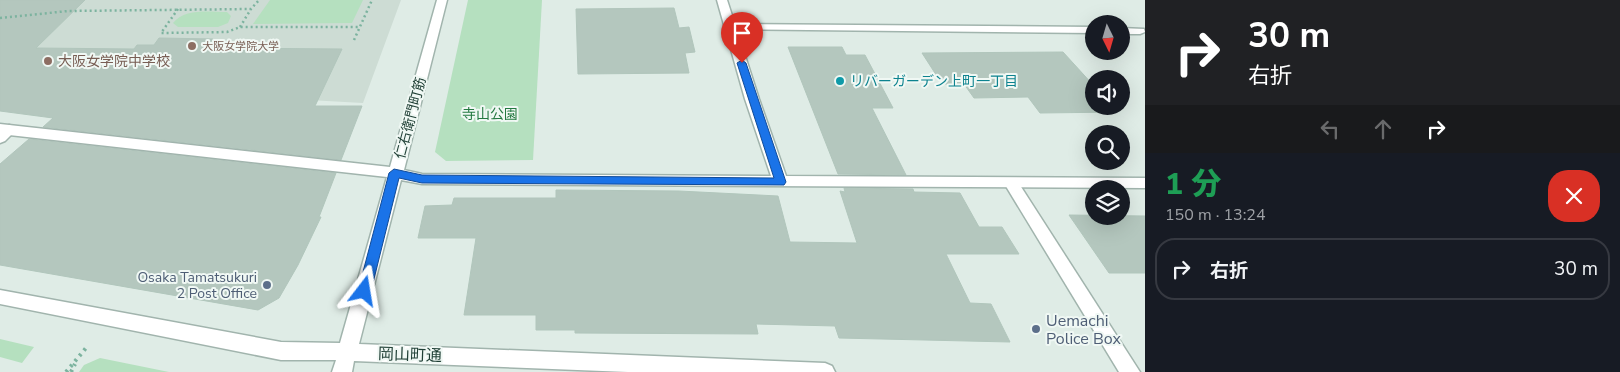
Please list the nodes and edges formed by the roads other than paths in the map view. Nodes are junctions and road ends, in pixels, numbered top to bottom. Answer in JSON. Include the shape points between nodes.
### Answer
{"nodes":[{"id":1,"x":442,"y":0,"type":"edge"},
{"id":2,"x":722,"y":0,"type":"edge"},
{"id":3,"x":731,"y":27,"type":"junction"},
{"id":4,"x":1085,"y":30,"type":"edge"},
{"id":5,"x":1130,"y":30,"type":"edge"},
{"id":6,"x":1143,"y":30,"type":"edge"},
{"id":7,"x":3,"y":132,"type":"edge"},
{"id":8,"x":394,"y":173,"type":"junction"},
{"id":9,"x":780,"y":182,"type":"junction"},
{"id":10,"x":1012,"y":183,"type":"junction"},
{"id":11,"x":1145,"y":183,"type":"edge"},
{"id":12,"x":0,"y":297,"type":"edge"},
{"id":13,"x":348,"y":352,"type":"junction"},
{"id":14,"x":342,"y":372,"type":"edge"},
{"id":15,"x":825,"y":372,"type":"edge"},
{"id":16,"x":1130,"y":372,"type":"edge"}],
"edges":[{"from":1,"to":8,"type":"street","name":"仁右衛門町筋"},
{"from":2,"to":3,"type":"street"},
{"from":3,"to":4,"type":"street"},
{"from":3,"to":9,"type":"street"},
{"from":5,"to":6,"type":"street"},
{"from":7,"to":8,"type":"street"},
{"from":8,"to":9,"type":"street","via":[[422,179]]},
{"from":8,"to":13,"type":"street","name":"仁右衛門町筋"},
{"from":9,"to":10,"type":"street"},
{"from":10,"to":11,"type":"street"},
{"from":10,"to":16,"type":"street"},
{"from":12,"to":13,"type":"street","name":"岡山町通","via":[[282,351]]},
{"from":13,"to":14,"type":"street","name":"仁右衛門町筋"},
{"from":13,"to":15,"type":"street","name":"岡山町通"}]}
